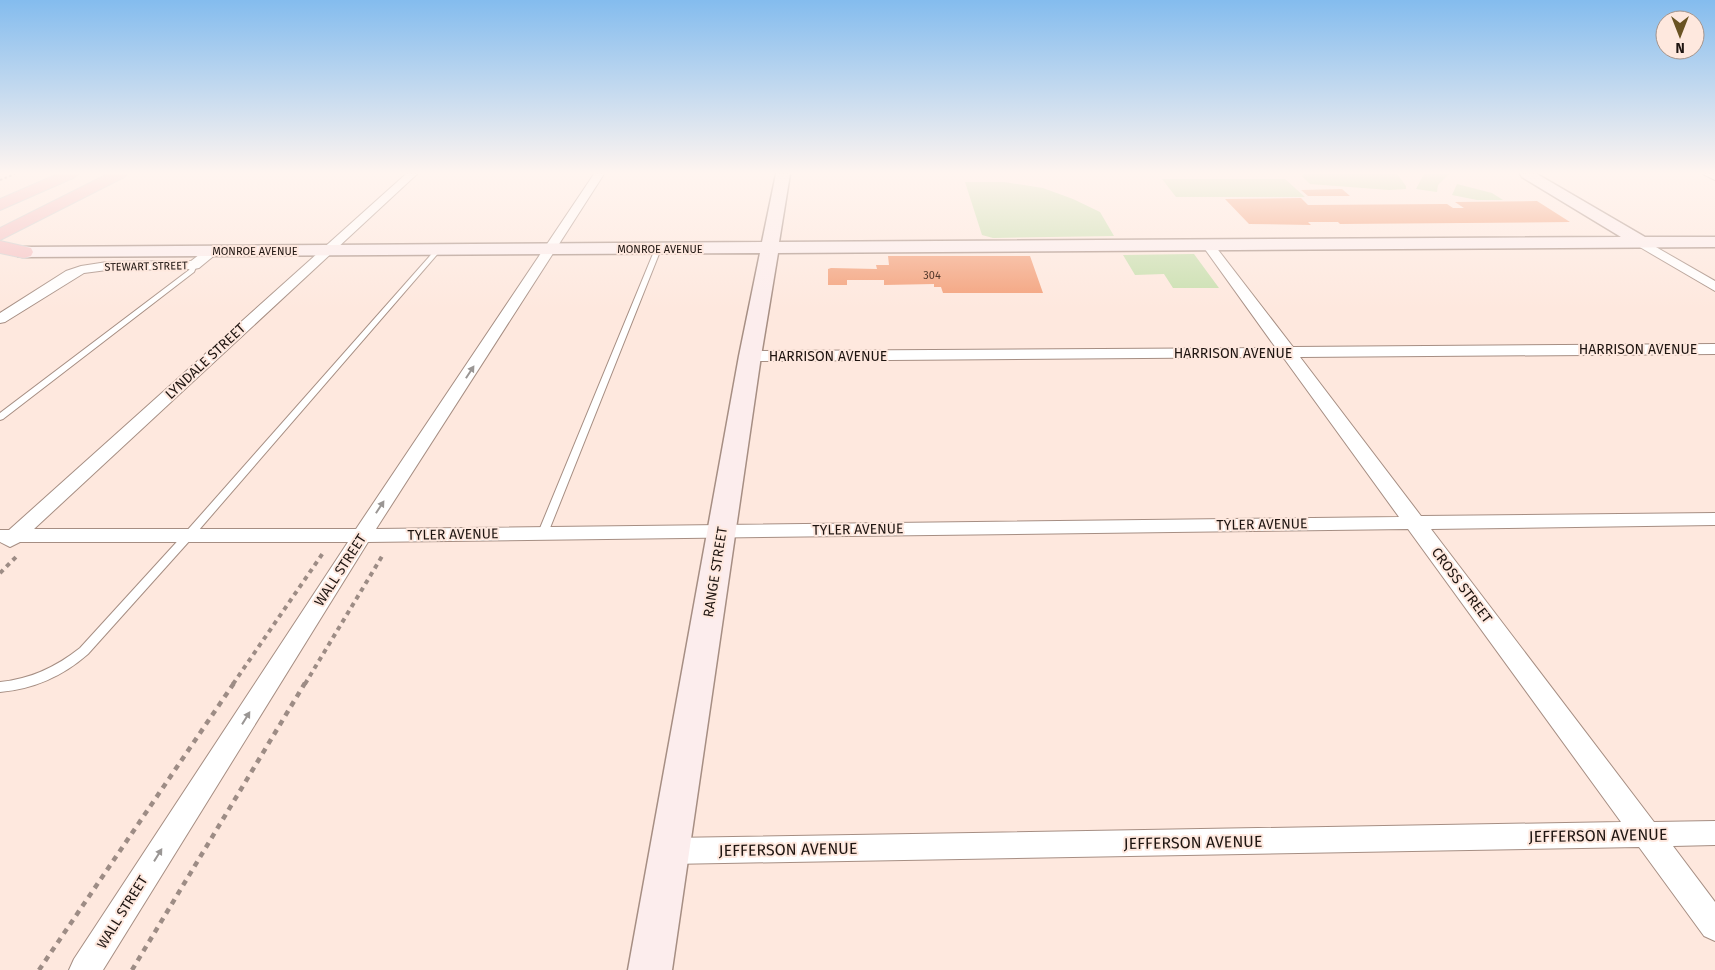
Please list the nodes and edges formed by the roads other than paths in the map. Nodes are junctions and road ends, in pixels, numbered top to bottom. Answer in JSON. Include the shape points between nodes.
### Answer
{"nodes":[{"id":1,"x":30,"y":219,"type":"edge"},
{"id":2,"x":361,"y":219,"type":"edge"},
{"id":3,"x":570,"y":219,"type":"edge"},
{"id":4,"x":775,"y":219,"type":"edge"},
{"id":5,"x":1602,"y":219,"type":"edge"},
{"id":6,"x":7,"y":231,"type":"edge"},
{"id":7,"x":0,"y":240,"type":"edge"},
{"id":8,"x":1715,"y":242,"type":"edge"},
{"id":9,"x":1642,"y":243,"type":"junction"},
{"id":10,"x":1208,"y":245,"type":"junction"},
{"id":11,"x":0,"y":247,"type":"edge"},
{"id":12,"x":770,"y":248,"type":"junction"},
{"id":13,"x":658,"y":249,"type":"junction"},
{"id":14,"x":438,"y":250,"type":"junction"},
{"id":15,"x":550,"y":250,"type":"junction"},
{"id":16,"x":212,"y":251,"type":"junction"},
{"id":17,"x":325,"y":251,"type":"junction"},
{"id":18,"x":24,"y":252,"type":"junction"},
{"id":19,"x":0,"y":255,"type":"edge"},
{"id":20,"x":194,"y":265,"type":"junction"},
{"id":21,"x":1715,"y":287,"type":"edge"},
{"id":22,"x":0,"y":319,"type":"edge"},
{"id":23,"x":1715,"y":349,"type":"edge"},
{"id":24,"x":1288,"y":352,"type":"junction"},
{"id":25,"x":750,"y":356,"type":"junction"},
{"id":26,"x":0,"y":417,"type":"edge"},
{"id":27,"x":1715,"y":519,"type":"edge"},
{"id":28,"x":1414,"y":522,"type":"junction"},
{"id":29,"x":722,"y":531,"type":"junction"},
{"id":30,"x":543,"y":533,"type":"junction"},
{"id":31,"x":362,"y":535,"type":"junction"},
{"id":32,"x":188,"y":536,"type":"junction"},
{"id":33,"x":5,"y":541,"type":"edge"},
{"id":34,"x":0,"y":686,"type":"edge"},
{"id":35,"x":1715,"y":833,"type":"edge"},
{"id":36,"x":1648,"y":834,"type":"junction"},
{"id":37,"x":670,"y":851,"type":"junction"},
{"id":38,"x":1715,"y":926,"type":"edge"},
{"id":39,"x":85,"y":970,"type":"edge"},
{"id":40,"x":650,"y":970,"type":"edge"}],
"edges":[{"from":1,"to":6,"type":"highway"},
{"from":2,"to":17,"type":"street","name":"LYNDALE STREET"},
{"from":3,"to":15,"type":"street","name":"WALL STREET"},
{"from":4,"to":12,"type":"street","name":"RANGE STREET"},
{"from":5,"to":9,"type":"street"},
{"from":6,"to":7,"type":"highway"},
{"from":8,"to":9,"type":"street","name":"MONROE AVENUE"},
{"from":9,"to":10,"type":"street","name":"MONROE AVENUE"},
{"from":9,"to":21,"type":"street"},
{"from":10,"to":12,"type":"street","name":"MONROE AVENUE"},
{"from":10,"to":24,"type":"street","name":"CROSS STREET"},
{"from":11,"to":18,"type":"highway"},
{"from":12,"to":13,"type":"street","name":"MONROE AVENUE"},
{"from":12,"to":25,"type":"street","name":"RANGE STREET"},
{"from":13,"to":15,"type":"street","name":"MONROE AVENUE"},
{"from":13,"to":30,"type":"lane"},
{"from":14,"to":15,"type":"street","name":"MONROE AVENUE"},
{"from":14,"to":17,"type":"street","name":"MONROE AVENUE"},
{"from":14,"to":32,"type":"lane"},
{"from":31,"to":15,"type":"street","name":"WALL STREET","one_way":true},
{"from":16,"to":17,"type":"street","name":"MONROE AVENUE"},
{"from":16,"to":18,"type":"street","name":"MONROE AVENUE"},
{"from":16,"to":20,"type":"street","name":"STEWART STREET"},
{"from":17,"to":33,"type":"street","name":"LYNDALE STREET"},
{"from":18,"to":19,"type":"highway"},
{"from":20,"to":22,"type":"street","name":"STEWART STREET","via":[[107,266],[81,270]]},
{"from":20,"to":26,"type":"lane","via":[[192,271]]},
{"from":23,"to":24,"type":"street","name":"HARRISON AVENUE"},
{"from":24,"to":25,"type":"street","name":"HARRISON AVENUE"},
{"from":24,"to":28,"type":"street","name":"CROSS STREET"},
{"from":25,"to":29,"type":"street","name":"RANGE STREET"},
{"from":27,"to":28,"type":"street","name":"TYLER AVENUE"},
{"from":28,"to":29,"type":"street","name":"TYLER AVENUE"},
{"from":28,"to":36,"type":"street","name":"CROSS STREET"},
{"from":29,"to":30,"type":"street","name":"TYLER AVENUE"},
{"from":29,"to":37,"type":"street","name":"RANGE STREET"},
{"from":30,"to":31,"type":"street","name":"TYLER AVENUE"},
{"from":31,"to":32,"type":"street","name":"TYLER AVENUE"},
{"from":39,"to":31,"type":"street","name":"WALL STREET","one_way":true},
{"from":32,"to":33,"type":"street","name":"TYLER AVENUE"},
{"from":32,"to":34,"type":"lane","via":[[73,661],[30,682]]},
{"from":35,"to":36,"type":"street","name":"JEFFERSON AVENUE"},
{"from":36,"to":37,"type":"street","name":"JEFFERSON AVENUE"},
{"from":36,"to":38,"type":"street","name":"CROSS STREET"},
{"from":37,"to":40,"type":"street","name":"RANGE STREET"}]}
